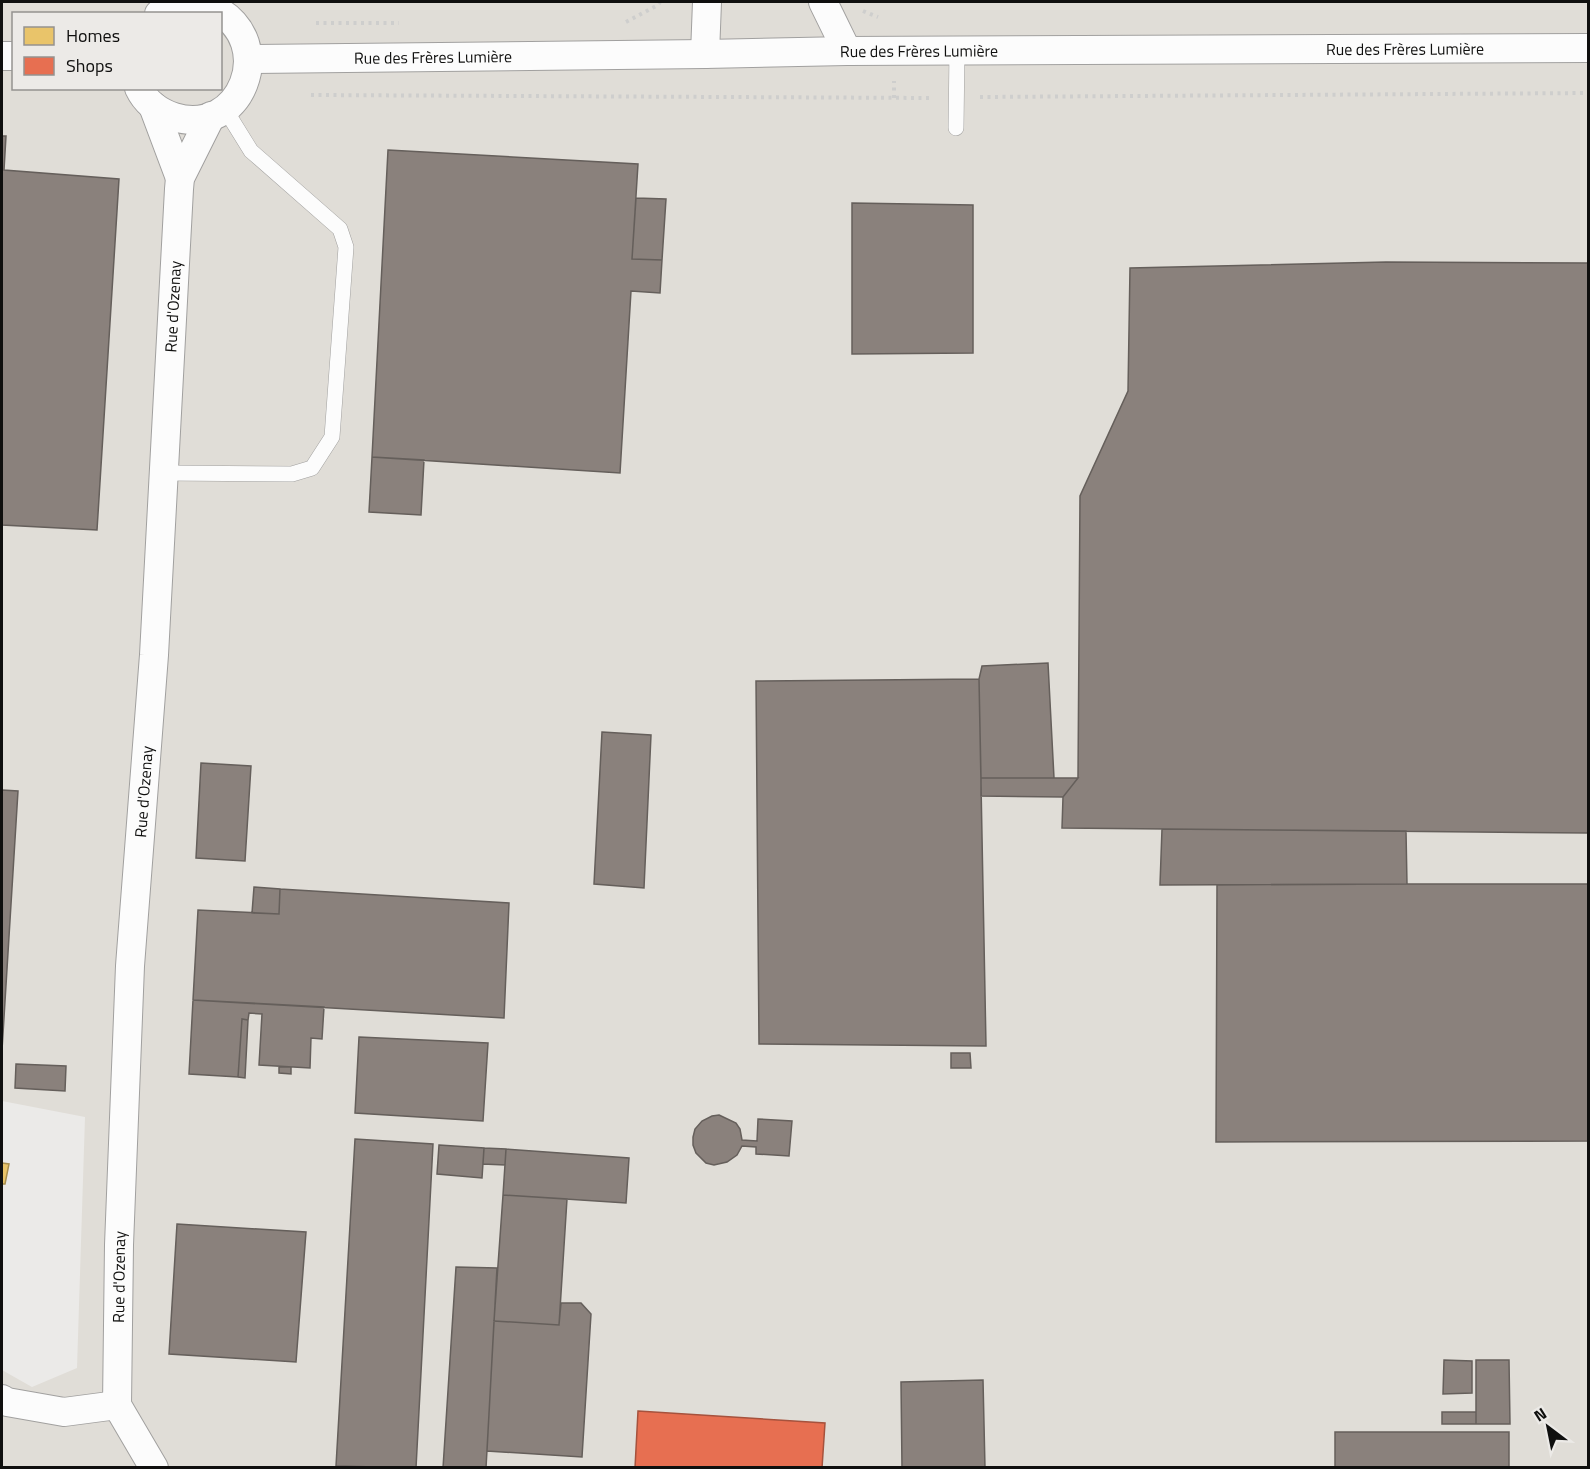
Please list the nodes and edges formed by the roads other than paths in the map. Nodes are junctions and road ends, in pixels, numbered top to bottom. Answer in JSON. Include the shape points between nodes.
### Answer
{"nodes":[{"id":1,"x":707,"y":2,"type":"edge"},
{"id":2,"x":823,"y":2,"type":"edge"},
{"id":3,"x":175,"y":6,"type":"edge"},
{"id":4,"x":220,"y":12,"type":"edge"},
{"id":5,"x":222,"y":13,"type":"edge"},
{"id":6,"x":1588,"y":48,"type":"edge"},
{"id":7,"x":957,"y":50,"type":"junction"},
{"id":8,"x":847,"y":51,"type":"junction"},
{"id":9,"x":705,"y":54,"type":"junction"},
{"id":10,"x":249,"y":59,"type":"junction"},
{"id":11,"x":146,"y":97,"type":"edge"},
{"id":12,"x":218,"y":112,"type":"junction"},
{"id":13,"x":956,"y":128,"type":"dead end"},
{"id":14,"x":180,"y":178,"type":"junction"},
{"id":15,"x":164,"y":473,"type":"junction"},
{"id":16,"x":2,"y":1399,"type":"edge"},
{"id":17,"x":117,"y":1405,"type":"junction"},
{"id":18,"x":154,"y":1467,"type":"edge"}],
"edges":[{"from":1,"to":9,"type":"street"},
{"from":2,"to":8,"type":"street"},
{"from":3,"to":4,"type":"street","via":[[207,5]]},
{"from":5,"to":10,"type":"street","via":[[243,35]]},
{"from":6,"to":7,"type":"street","name":"Rue des Frères Lumière"},
{"from":7,"to":8,"type":"street","name":"Rue des Frères Lumière"},
{"from":7,"to":13,"type":"lane"},
{"from":8,"to":9,"type":"street","name":"Rue des Frères Lumière"},
{"from":9,"to":10,"type":"street","name":"Rue des Frères Lumière"},
{"from":10,"to":12,"type":"street","name":"Rue d'Ozenay","via":[[247,78],[239,95]]},
{"from":11,"to":12,"type":"street","via":[[165,114],[181,119],[196,120]]},
{"from":11,"to":14,"type":"street","name":"Rue d'Ozenay"},
{"from":12,"to":14,"type":"street","name":"Rue d'Ozenay"},
{"from":12,"to":15,"type":"lane","via":[[251,151],[340,228],[346,246],[332,437],[312,468],[292,474]]},
{"from":14,"to":15,"type":"street","name":"Rue d'Ozenay"},
{"from":15,"to":17,"type":"street","name":"Rue d'Ozenay","via":[[130,966]]},
{"from":16,"to":17,"type":"street","via":[[64,1412]]},
{"from":17,"to":18,"type":"street"}]}
